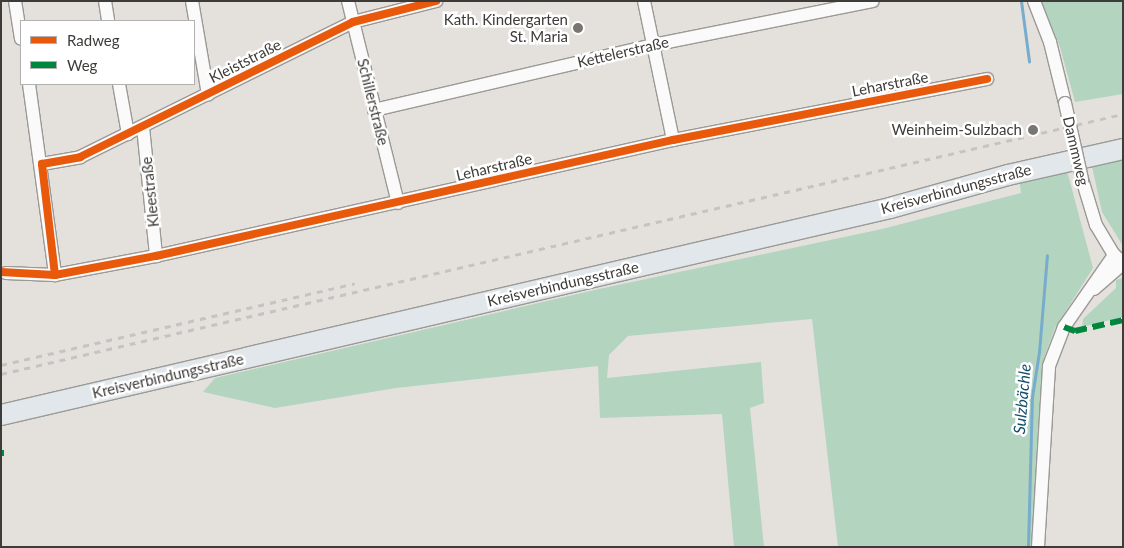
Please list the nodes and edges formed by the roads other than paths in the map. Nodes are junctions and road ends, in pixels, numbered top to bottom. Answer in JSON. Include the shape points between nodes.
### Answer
{"nodes":[{"id":1,"x":15,"y":1,"type":"edge"},
{"id":2,"x":105,"y":1,"type":"edge"},
{"id":3,"x":192,"y":1,"type":"edge"},
{"id":4,"x":348,"y":1,"type":"edge"},
{"id":5,"x":436,"y":1,"type":"edge"},
{"id":6,"x":644,"y":1,"type":"edge"},
{"id":7,"x":873,"y":1,"type":"edge"},
{"id":8,"x":1034,"y":1,"type":"edge"},
{"id":9,"x":108,"y":20,"type":"edge"},
{"id":10,"x":353,"y":22,"type":"junction"},
{"id":11,"x":20,"y":33,"type":"edge"},
{"id":12,"x":653,"y":45,"type":"junction"},
{"id":13,"x":987,"y":79,"type":"dead end"},
{"id":14,"x":29,"y":85,"type":"edge"},
{"id":15,"x":119,"y":85,"type":"edge"},
{"id":16,"x":208,"y":95,"type":"junction"},
{"id":17,"x":374,"y":110,"type":"junction"},
{"id":18,"x":143,"y":127,"type":"junction"},
{"id":19,"x":128,"y":134,"type":"junction"},
{"id":20,"x":673,"y":140,"type":"junction"},
{"id":21,"x":1123,"y":149,"type":"edge"},
{"id":22,"x":42,"y":164,"type":"junction"},
{"id":23,"x":398,"y":203,"type":"junction"},
{"id":24,"x":156,"y":256,"type":"junction"},
{"id":25,"x":1120,"y":260,"type":"edge"},
{"id":26,"x":6,"y":273,"type":"dead end"},
{"id":27,"x":55,"y":275,"type":"junction"},
{"id":28,"x":1,"y":415,"type":"edge"},
{"id":29,"x":1038,"y":547,"type":"edge"}],
"edges":[{"from":1,"to":11,"type":"street"},
{"from":2,"to":9,"type":"street"},
{"from":3,"to":16,"type":"street"},
{"from":4,"to":10,"type":"street","name":"Schillerstraße"},
{"from":5,"to":10,"type":"street","name":"Kleiststraße"},
{"from":6,"to":12,"type":"street"},
{"from":7,"to":12,"type":"street","name":"Kettelerstraße"},
{"from":8,"to":25,"type":"street","name":"Dammweg","bridge":true,"via":[[1050,42],[1096,225]]},
{"from":10,"to":16,"type":"street","name":"Kleiststraße"},
{"from":10,"to":17,"type":"street","name":"Schillerstraße"},
{"from":12,"to":17,"type":"street","name":"Kettelerstraße"},
{"from":12,"to":20,"type":"street"},
{"from":13,"to":20,"type":"street","name":"Leharstraße"},
{"from":14,"to":22,"type":"street"},
{"from":15,"to":19,"type":"street"},
{"from":16,"to":18,"type":"street","name":"Kleiststraße"},
{"from":17,"to":23,"type":"street","name":"Schillerstraße"},
{"from":18,"to":19,"type":"street","name":"Kleiststraße"},
{"from":18,"to":24,"type":"street","name":"Kleestraße"},
{"from":19,"to":22,"type":"street","name":"Kleiststraße","via":[[80,157]]},
{"from":20,"to":23,"type":"street","name":"Leharstraße"},
{"from":21,"to":28,"type":"main road","name":"Kreisverbindungsstraße","via":[[1008,175],[890,208]]},
{"from":22,"to":27,"type":"street"},
{"from":23,"to":24,"type":"street","name":"Leharstraße"},
{"from":24,"to":27,"type":"street","name":"Leharstraße"},
{"from":25,"to":29,"type":"street","name":"Dammweg","via":[[1064,327],[1049,366]]},
{"from":26,"to":27,"type":"street","name":"Leharstraße"}]}
